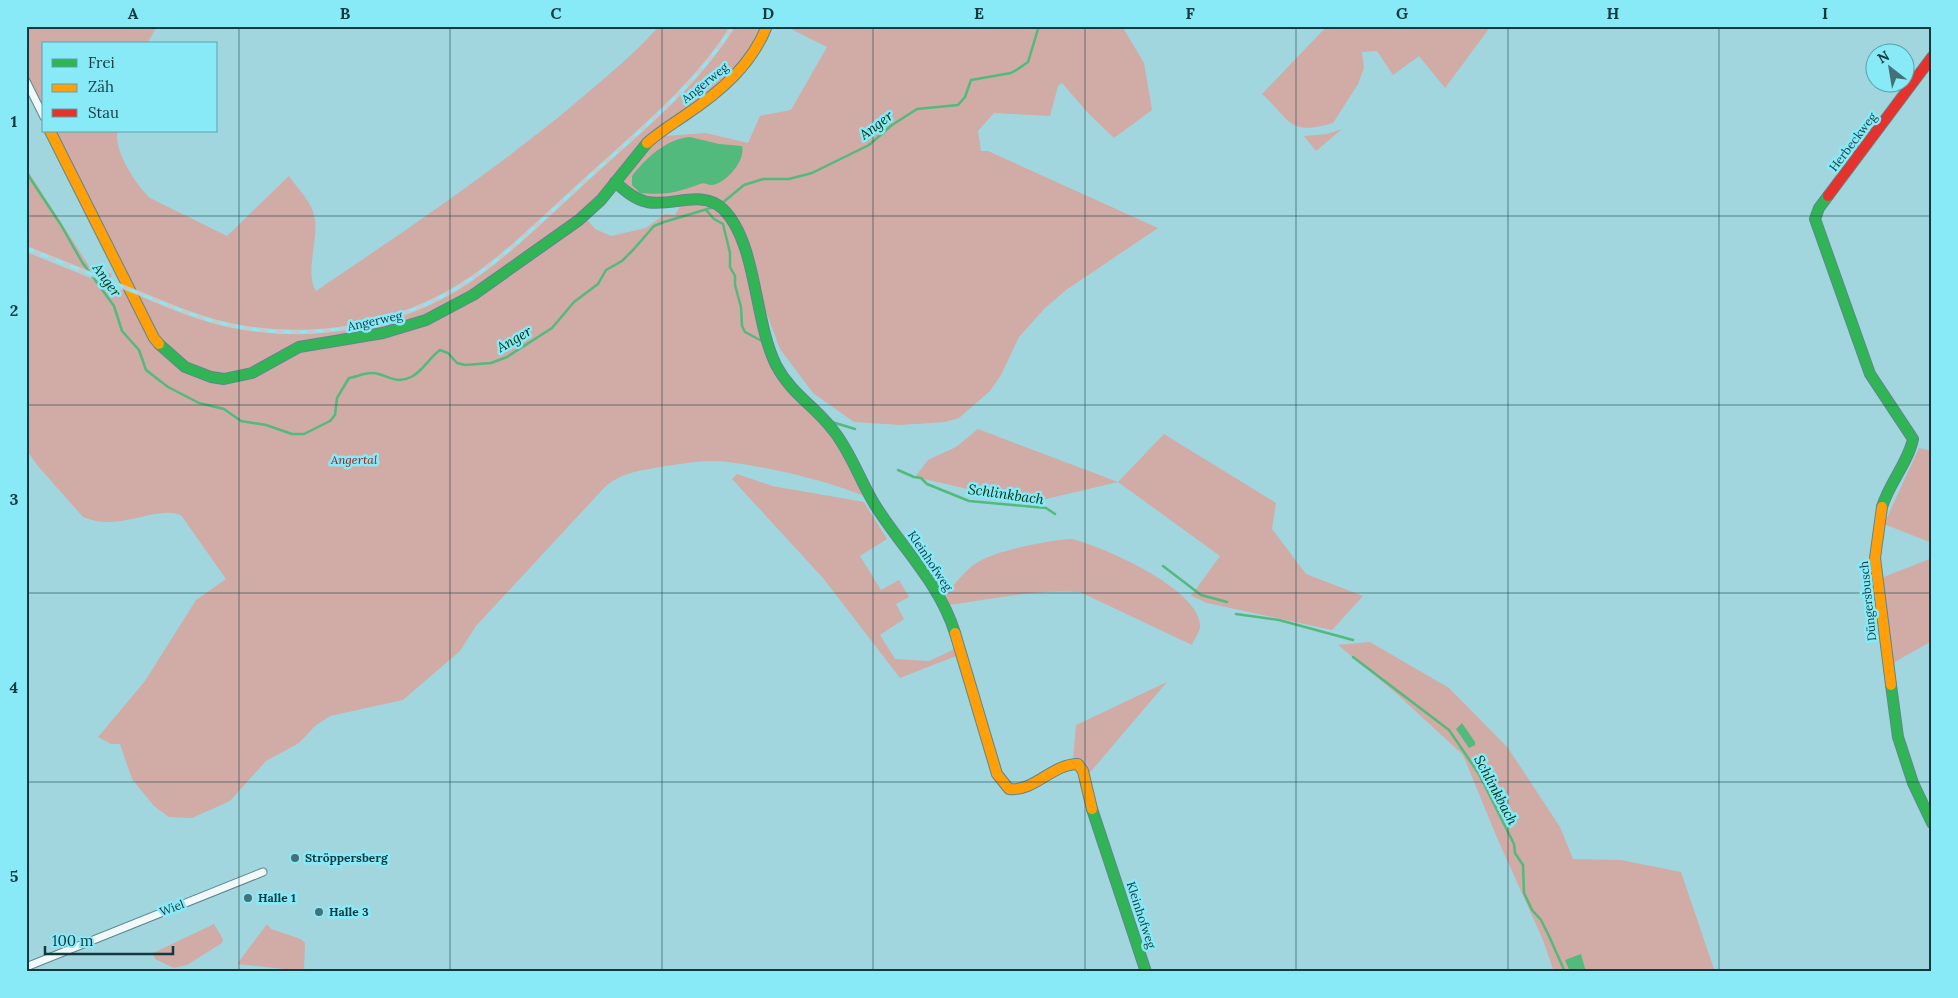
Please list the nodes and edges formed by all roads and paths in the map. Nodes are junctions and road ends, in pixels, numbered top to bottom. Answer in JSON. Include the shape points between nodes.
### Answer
{"nodes":[{"id":1,"x":767,"y":26,"type":"edge"},
{"id":2,"x":1932,"y":57,"type":"edge"},
{"id":3,"x":26,"y":81,"type":"edge"},
{"id":4,"x":42,"y":113,"type":"edge"},
{"id":5,"x":51,"y":132,"type":"edge"},
{"id":6,"x":615,"y":182,"type":"junction"},
{"id":7,"x":1815,"y":219,"type":"joint"},
{"id":8,"x":1932,"y":823,"type":"edge"},
{"id":9,"x":263,"y":872,"type":"dead end"},
{"id":10,"x":26,"y":967,"type":"edge"},
{"id":11,"x":1146,"y":972,"type":"edge"}],
"edges":[{"from":1,"to":6,"type":"street","name":"Angerweg","via":[[746,66],[692,112],[647,144]]},
{"from":2,"to":7,"type":"street","name":"Herbeckweg","via":[[1819,208]]},
{"from":3,"to":4,"type":"street"},
{"from":5,"to":6,"type":"street","name":"Angerweg","via":[[154,338],[170,357],[184,367],[217,378],[232,379],[250,374],[298,348],[385,333],[442,313],[578,221]]},
{"from":6,"to":11,"type":"street","name":"Kleinhofweg","via":[[634,199],[644,203],[705,199],[718,205],[740,236],[757,309],[784,379],[838,436],[868,494],[940,596],[949,614],[1002,783],[1009,789],[1028,786],[1058,767],[1069,764],[1078,764],[1083,771],[1093,814]]},
{"from":7,"to":8,"type":"street","name":"Düngersbusch","via":[[1870,374],[1913,439],[1911,449],[1885,495],[1879,516],[1875,558],[1898,737],[1913,782]]},
{"from":9,"to":10,"type":"street","name":"Wiel"}]}
